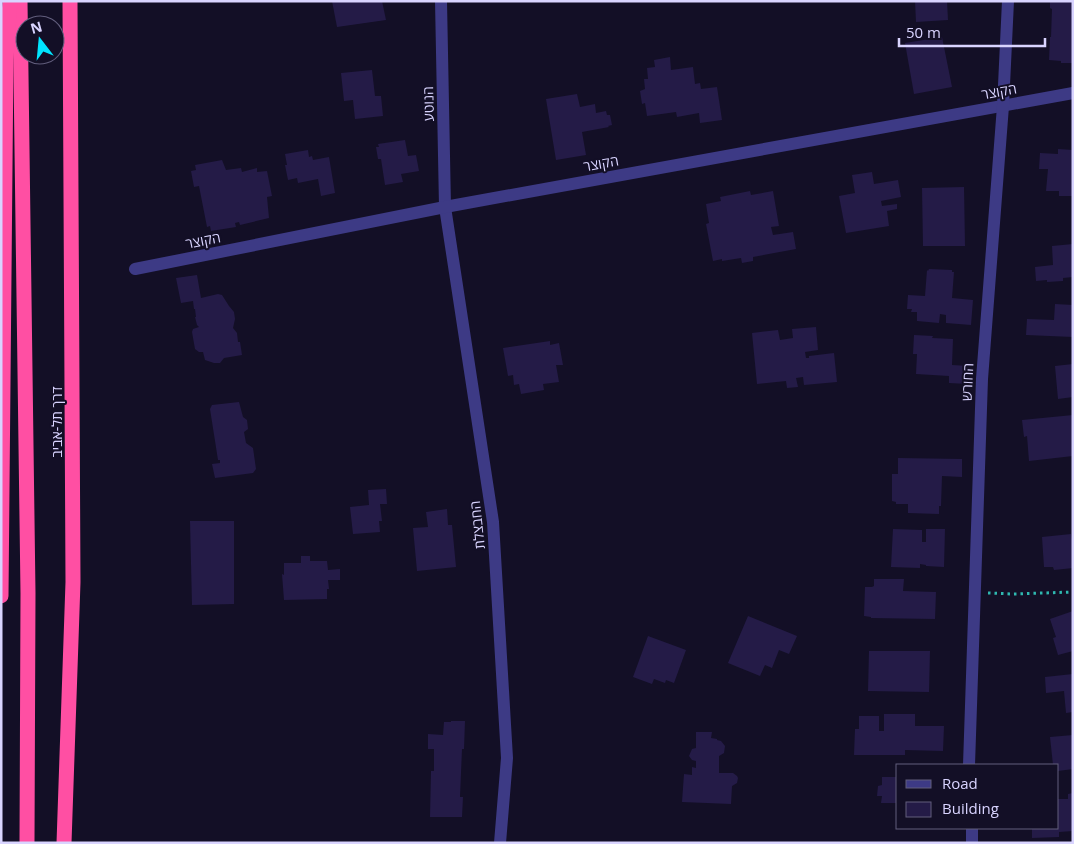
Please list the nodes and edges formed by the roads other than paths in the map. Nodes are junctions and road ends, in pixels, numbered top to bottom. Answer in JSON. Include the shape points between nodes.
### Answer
{"nodes":[{"id":1,"x":10,"y":1,"type":"edge"},
{"id":2,"x":20,"y":1,"type":"edge"},
{"id":3,"x":70,"y":1,"type":"edge"},
{"id":4,"x":441,"y":1,"type":"edge"},
{"id":5,"x":1008,"y":1,"type":"edge"},
{"id":6,"x":1073,"y":93,"type":"edge"},
{"id":7,"x":1003,"y":106,"type":"junction"},
{"id":8,"x":445,"y":207,"type":"junction"},
{"id":9,"x":135,"y":269,"type":"dead end"},
{"id":10,"x":1,"y":596,"type":"edge"},
{"id":11,"x":969,"y":764,"type":"edge"},
{"id":12,"x":972,"y":829,"type":"edge"},
{"id":13,"x":27,"y":843,"type":"edge"},
{"id":14,"x":64,"y":843,"type":"edge"},
{"id":15,"x":500,"y":843,"type":"edge"},
{"id":16,"x":972,"y":843,"type":"edge"}],
"edges":[{"from":1,"to":10,"type":"highway","via":[[6,59]]},
{"from":2,"to":13,"type":"highway","via":[[28,593]]},
{"from":3,"to":14,"type":"highway","name":"דרך תל-אביב","via":[[73,582]]},
{"from":4,"to":8,"type":"street","name":"הנוטע"},
{"from":5,"to":7,"type":"street","name":"החורש"},
{"from":6,"to":7,"type":"street","name":"הקוצר"},
{"from":7,"to":8,"type":"street","name":"הקוצר"},
{"from":7,"to":11,"type":"street","name":"החורש","via":[[982,379]]},
{"from":8,"to":9,"type":"street","name":"הקוצר"},
{"from":8,"to":15,"type":"street","name":"החבצלת","via":[[493,522],[507,758]]},
{"from":12,"to":16,"type":"street"}]}
